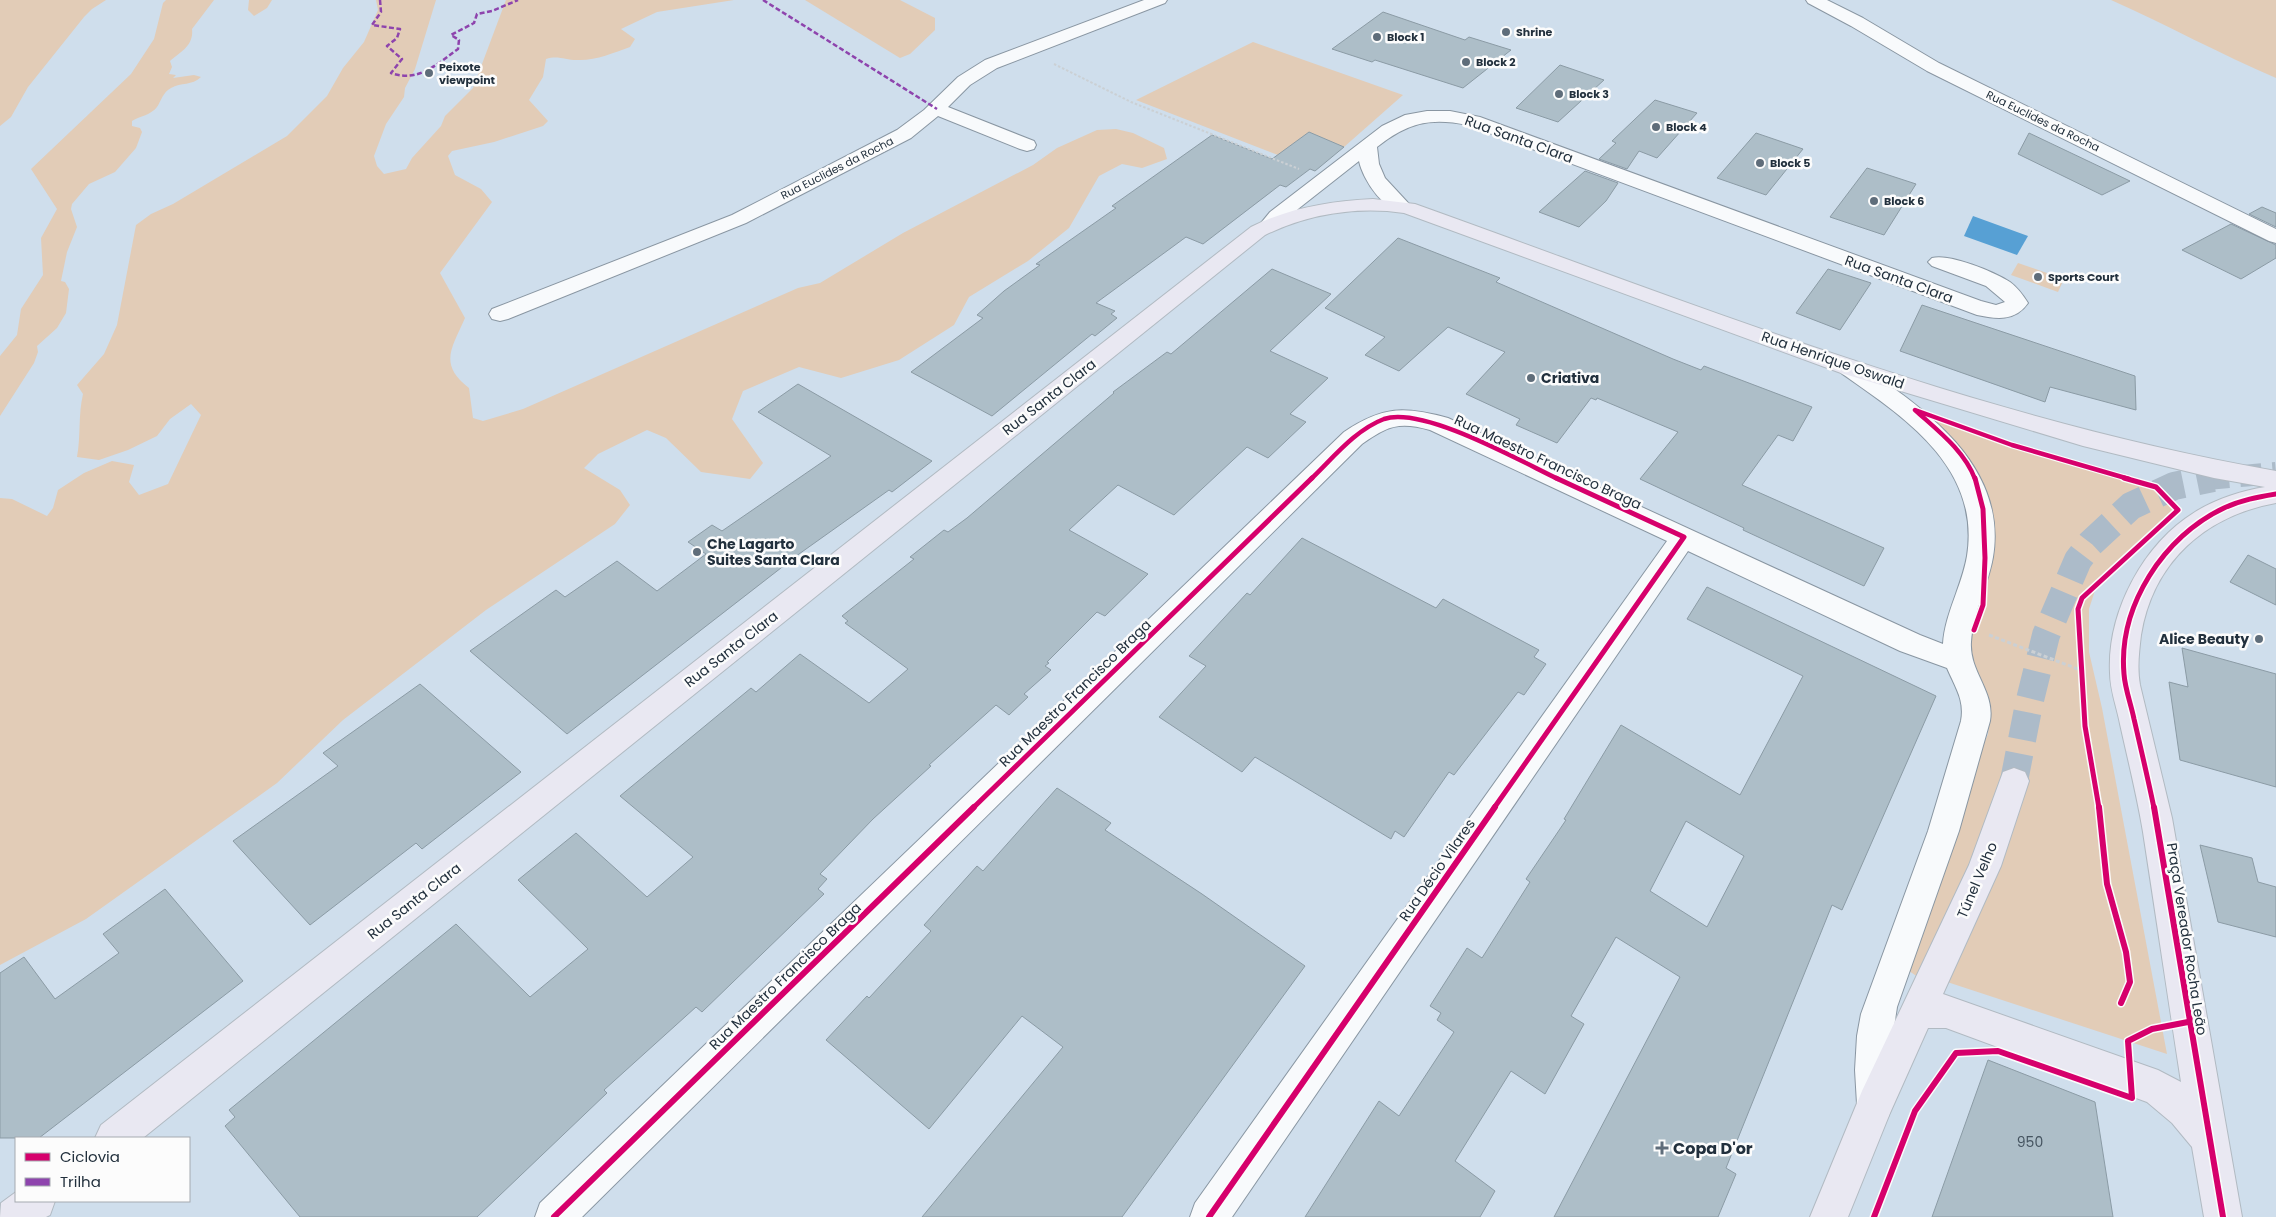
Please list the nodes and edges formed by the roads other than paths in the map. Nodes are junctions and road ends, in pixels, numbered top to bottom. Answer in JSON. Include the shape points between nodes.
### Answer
{"nodes":[{"id":1,"x":1112,"y":0,"type":"edge"},
{"id":2,"x":1159,"y":0,"type":"edge"},
{"id":3,"x":1814,"y":0,"type":"edge"},
{"id":4,"x":1133,"y":10,"type":"junction"},
{"id":5,"x":937,"y":109,"type":"junction"},
{"id":6,"x":1026,"y":145,"type":"dead end"},
{"id":7,"x":1367,"y":145,"type":"junction"},
{"id":8,"x":1401,"y":206,"type":"junction"},
{"id":9,"x":1271,"y":223,"type":"junction"},
{"id":10,"x":2276,"y":237,"type":"edge"},
{"id":11,"x":1939,"y":262,"type":"dead end"},
{"id":12,"x":500,"y":314,"type":"dead end"},
{"id":13,"x":1849,"y":368,"type":"junction"},
{"id":14,"x":2276,"y":480,"type":"edge"},
{"id":15,"x":2276,"y":494,"type":"edge"},
{"id":16,"x":1684,"y":537,"type":"junction"},
{"id":17,"x":1958,"y":661,"type":"junction"},
{"id":18,"x":2014,"y":781,"type":"tunnel mouth"},
{"id":19,"x":1919,"y":1010,"type":"junction"},
{"id":20,"x":1875,"y":1104,"type":"junction"},
{"id":21,"x":115,"y":1137,"type":"edge"},
{"id":22,"x":2209,"y":1140,"type":"junction"},
{"id":23,"x":35,"y":1202,"type":"edge"},
{"id":24,"x":15,"y":1217,"type":"edge"},
{"id":25,"x":554,"y":1217,"type":"edge"},
{"id":26,"x":1209,"y":1217,"type":"edge"},
{"id":27,"x":1829,"y":1217,"type":"edge"},
{"id":28,"x":2224,"y":1217,"type":"edge"}],
"edges":[{"from":1,"to":4,"type":"street"},
{"from":2,"to":4,"type":"street","name":"Rua Euclides da Rocha"},
{"from":3,"to":10,"type":"street","name":"Rua Euclides da Rocha","via":[[1933,67]]},
{"from":4,"to":5,"type":"street","name":"Rua Euclides da Rocha","via":[[976,72]]},
{"from":5,"to":6,"type":"street"},
{"from":5,"to":12,"type":"street","name":"Rua Euclides da Rocha","via":[[904,134],[739,219]]},
{"from":7,"to":8,"type":"street","via":[[1367,160],[1372,174]]},
{"from":7,"to":9,"type":"street","name":"Rua Santa Clara"},
{"from":7,"to":11,"type":"street","name":"Rua Santa Clara","via":[[1411,120],[1432,116],[1459,117],[1973,306],[2004,312],[2017,303],[2013,294],[2002,286]]},
{"from":8,"to":9,"type":"main road","name":"Rua Henrique Oswald","via":[[1378,204],[1334,209]]},
{"from":8,"to":13,"type":"main road","name":"Rua Henrique Oswald"},
{"from":9,"to":21,"type":"main road","name":"Rua Santa Clara"},
{"from":13,"to":14,"type":"main road","name":"Rua Henrique Oswald","via":[[2083,438]]},
{"from":13,"to":17,"type":"street","via":[[1900,403],[1946,443],[1972,489],[1980,514],[1981,547],[1958,633]]},
{"from":15,"to":22,"type":"main road","name":"Praça Vereador Rocha Leão","via":[[2236,501],[2213,512],[2193,524],[2155,565],[2142,585],[2130,623],[2124,673],[2156,818]]},
{"from":16,"to":17,"type":"street","name":"Rua Maestro Francisco Braga","via":[[1910,643]]},
{"from":16,"to":25,"type":"street","name":"Rua Maestro Francisco Braga","via":[[1439,424],[1414,417],[1391,417],[1374,423],[1346,445]]},
{"from":16,"to":26,"type":"street","name":"Rua Décio Vilares"},
{"from":17,"to":20,"type":"street","via":[[1973,692],[1977,709],[1960,780],[1878,1014],[1873,1062]]},
{"from":18,"to":19,"type":"main road","name":"Túnel Velho","via":[[1985,866]]},
{"from":19,"to":20,"type":"main road","name":"Túnel Velho"},
{"from":19,"to":22,"type":"main road","via":[[1946,1011],[2158,1088],[2192,1115]]},
{"from":20,"to":27,"type":"main road","name":"Túnel Velho"},
{"from":22,"to":28,"type":"main road","name":"Praça Vereador Rocha Leão"},
{"from":23,"to":24,"type":"main road"}]}
